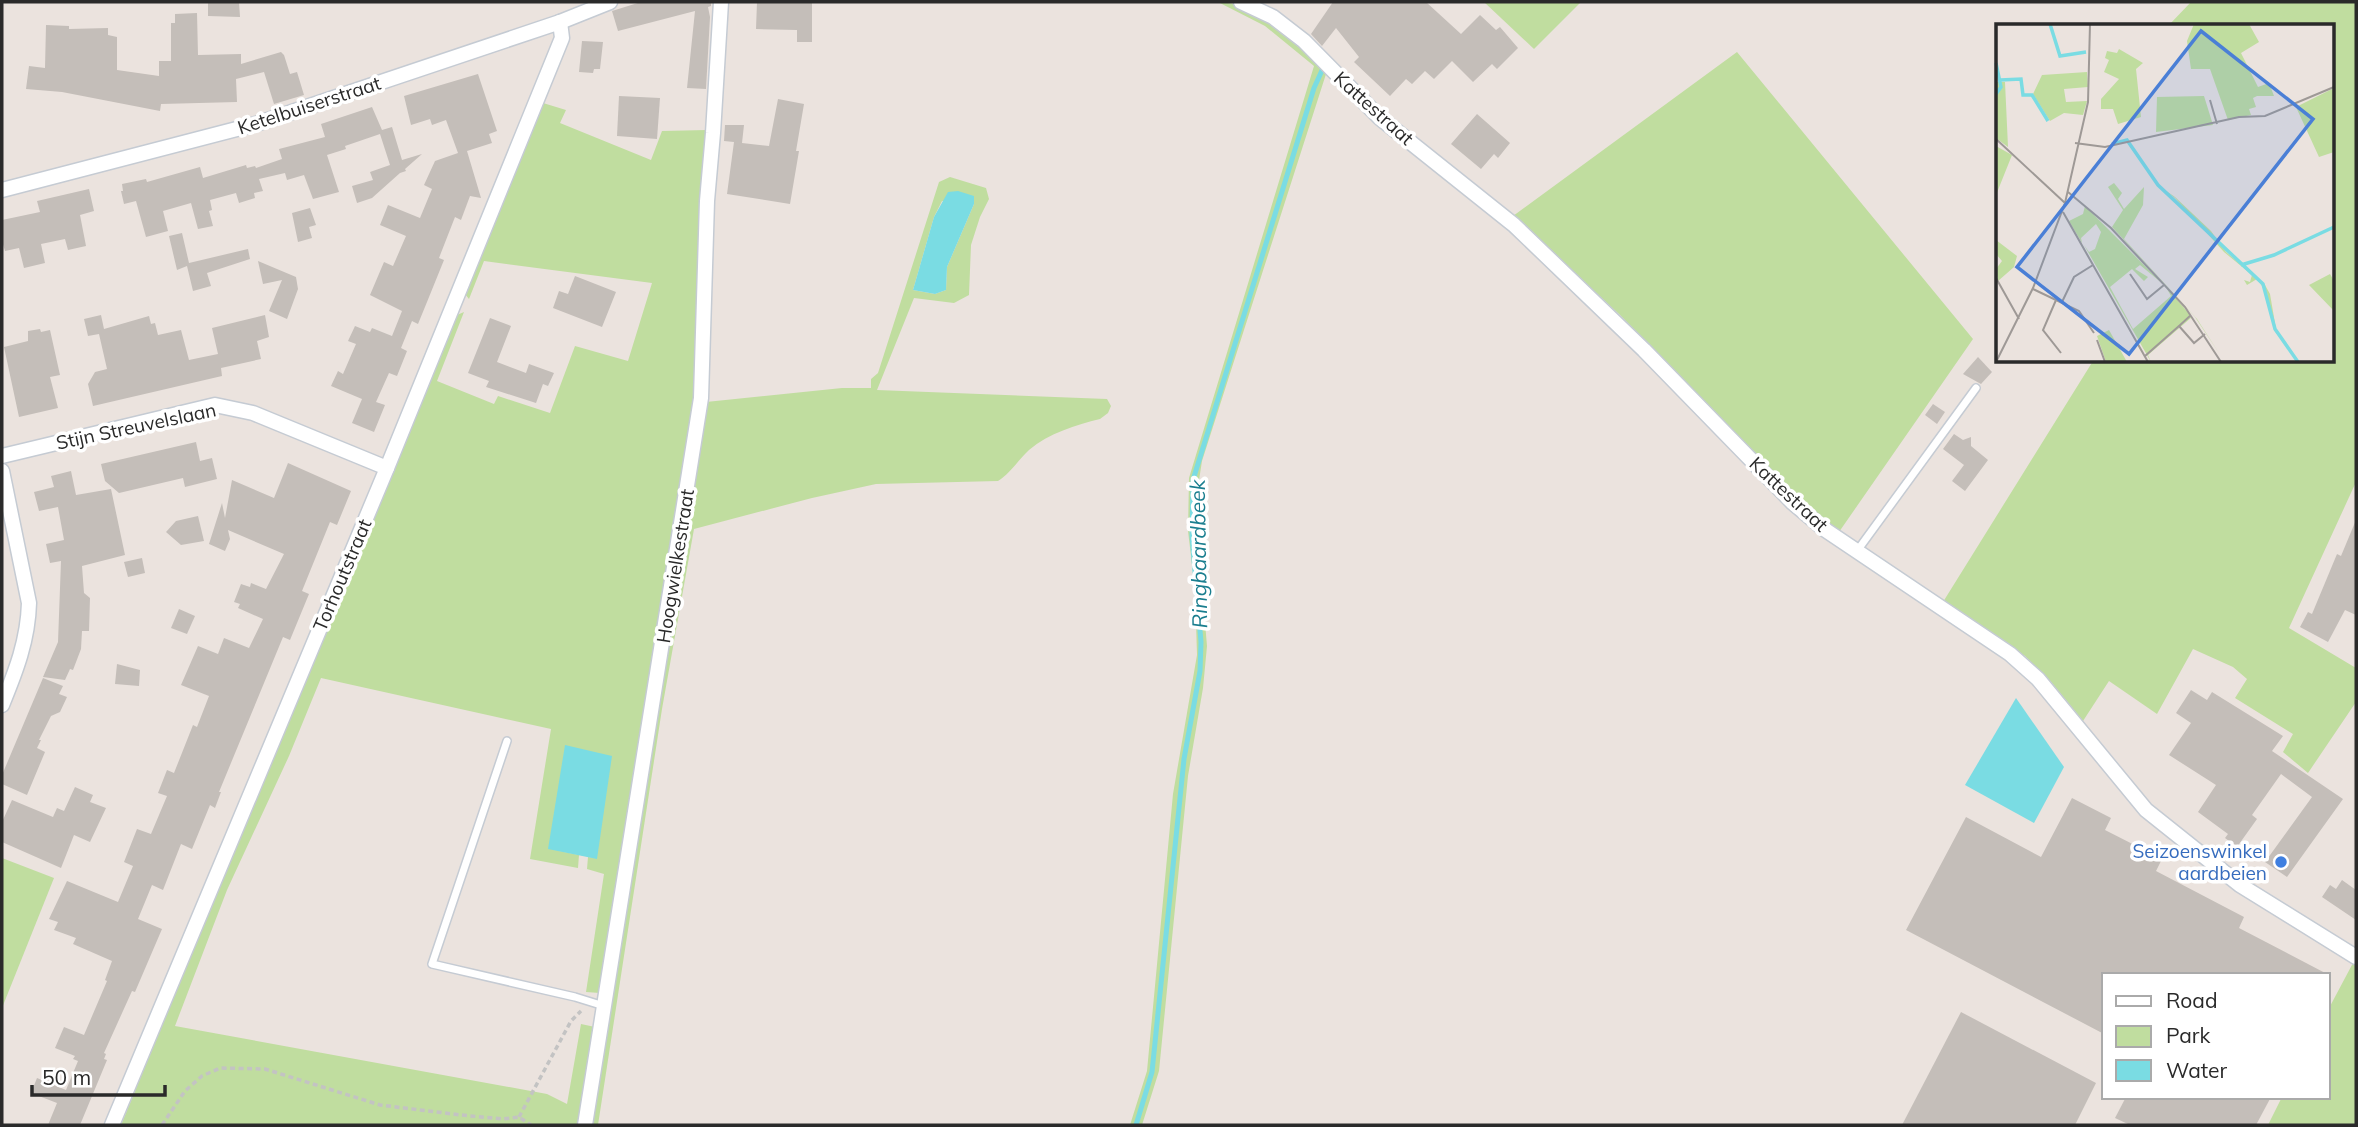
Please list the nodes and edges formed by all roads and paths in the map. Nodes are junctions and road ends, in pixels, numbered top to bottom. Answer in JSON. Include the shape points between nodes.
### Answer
{"nodes":[{"id":1,"x":610,"y":2,"type":"edge"},
{"id":2,"x":721,"y":2,"type":"edge"},
{"id":3,"x":1241,"y":2,"type":"edge"},
{"id":4,"x":560,"y":22,"type":"junction"},
{"id":5,"x":2,"y":190,"type":"edge"},
{"id":6,"x":1976,"y":388,"type":"dead end"},
{"id":7,"x":2,"y":456,"type":"edge"},
{"id":8,"x":387,"y":468,"type":"junction"},
{"id":9,"x":2,"y":471,"type":"edge"},
{"id":10,"x":1857,"y":551,"type":"junction"},
{"id":11,"x":2,"y":705,"type":"edge"},
{"id":12,"x":507,"y":741,"type":"dead end"},
{"id":13,"x":2356,"y":957,"type":"edge"},
{"id":14,"x":598,"y":1004,"type":"junction"},
{"id":15,"x":519,"y":1117,"type":"junction"},
{"id":16,"x":112,"y":1125,"type":"edge"},
{"id":17,"x":162,"y":1125,"type":"edge"},
{"id":18,"x":531,"y":1125,"type":"edge"},
{"id":19,"x":585,"y":1125,"type":"edge"}],
"edges":[{"from":1,"to":4,"type":"street","name":"Ketelbuiserstraat"},
{"from":2,"to":14,"type":"street","name":"Hoogwielkestraat","via":[[707,201],[701,398]]},
{"from":3,"to":10,"type":"street","name":"Kattestraat","via":[[1304,41],[1380,118],[1514,225],[1793,503]]},
{"from":4,"to":5,"type":"street","name":"Ketelbuiserstraat","via":[[256,124]]},
{"from":4,"to":8,"type":"street","name":"Torhoutstraat","via":[[562,38]]},
{"from":6,"to":10,"type":"lane"},
{"from":7,"to":8,"type":"street","name":"Stijn Streuvelslaan","via":[[215,405],[253,413]]},
{"from":8,"to":16,"type":"street","name":"Torhoutstraat"},
{"from":9,"to":11,"type":"street","via":[[29,603],[22,656]]},
{"from":10,"to":13,"type":"street","name":"Kattestraat","via":[[2029,670],[2146,810],[2240,885]]},
{"from":12,"to":14,"type":"lane","via":[[432,964]]},
{"from":14,"to":15,"type":"path","via":[[572,1021]]},
{"from":14,"to":19,"type":"street","name":"Hoogwielkestraat"},
{"from":15,"to":17,"type":"path","via":[[415,1111],[380,1105],[265,1069],[220,1068],[185,1091]]},
{"from":15,"to":18,"type":"path"}]}
